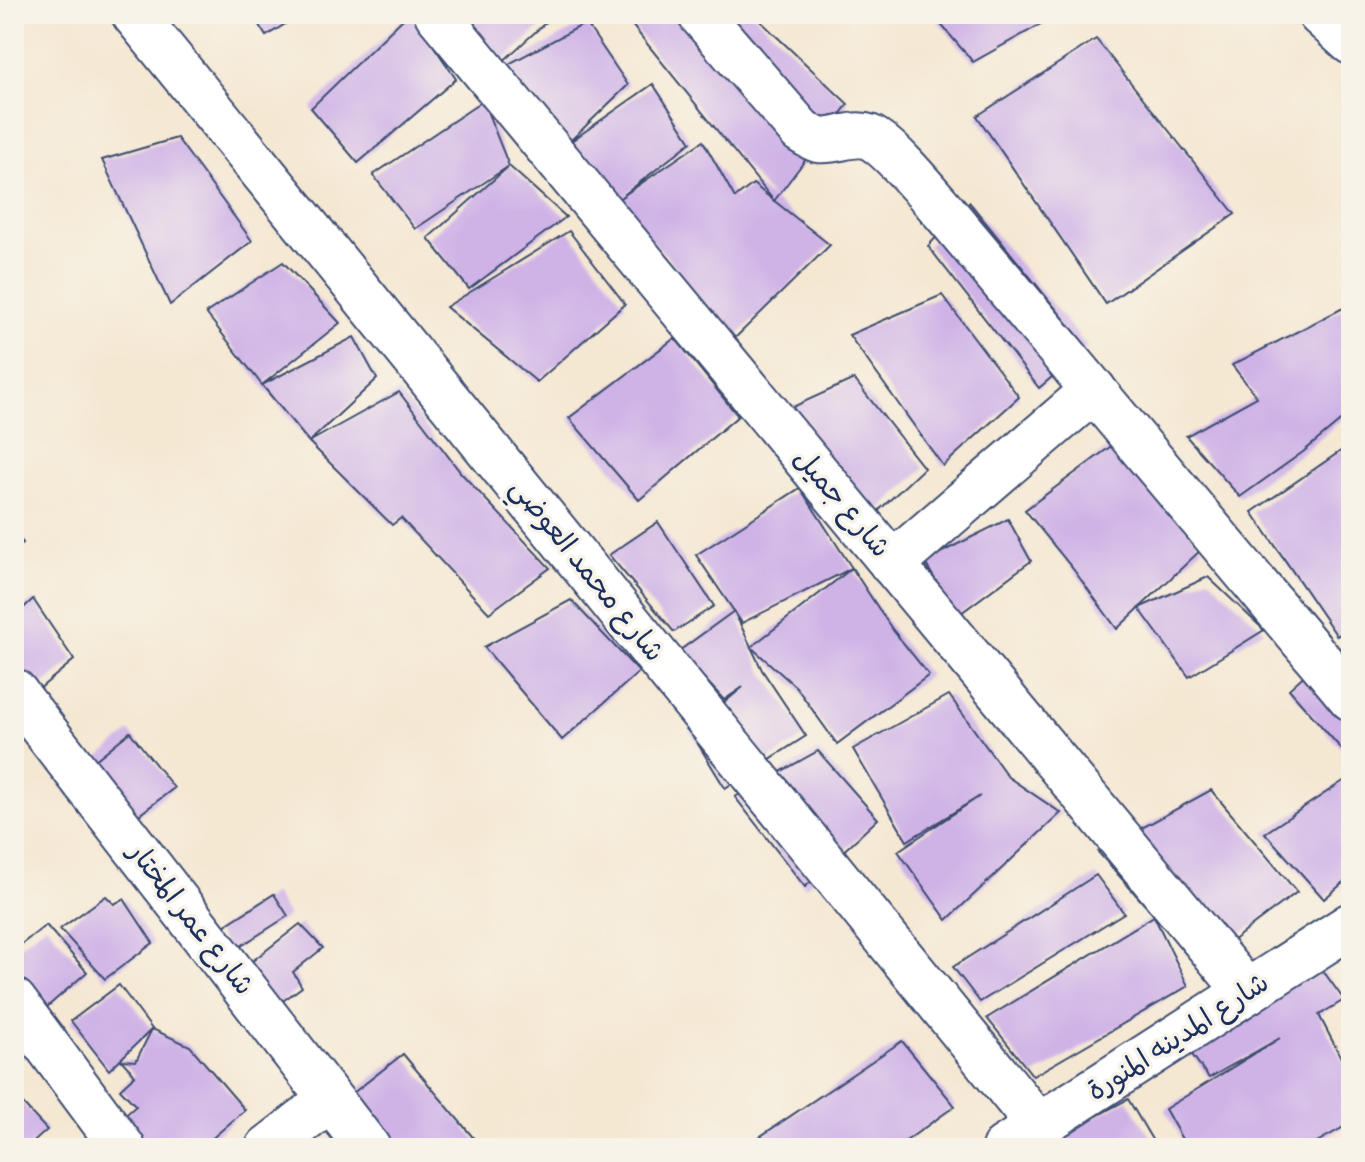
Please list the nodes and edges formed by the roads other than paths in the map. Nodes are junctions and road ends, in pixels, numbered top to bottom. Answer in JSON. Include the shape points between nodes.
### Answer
{"nodes":[{"id":1,"x":134,"y":14,"type":"edge"},
{"id":2,"x":437,"y":14,"type":"edge"},
{"id":3,"x":700,"y":14,"type":"edge"},
{"id":4,"x":1320,"y":14,"type":"edge"},
{"id":5,"x":1351,"y":42,"type":"edge"},
{"id":6,"x":1094,"y":390,"type":"junction"},
{"id":7,"x":892,"y":564,"type":"junction"},
{"id":8,"x":14,"y":691,"type":"edge"},
{"id":9,"x":1351,"y":698,"type":"edge"},
{"id":10,"x":1351,"y":925,"type":"edge"},
{"id":11,"x":1247,"y":992,"type":"junction"},
{"id":12,"x":14,"y":1001,"type":"edge"},
{"id":13,"x":330,"y":1100,"type":"junction"},
{"id":14,"x":1021,"y":1137,"type":"edge"},
{"id":15,"x":123,"y":1148,"type":"edge"},
{"id":16,"x":268,"y":1148,"type":"edge"},
{"id":17,"x":368,"y":1148,"type":"edge"}],
"edges":[{"from":1,"to":14,"type":"street","name":"شارع محمد العوضي"},
{"from":2,"to":7,"type":"street","name":"شارع جميل"},
{"from":3,"to":6,"type":"street","via":[[801,131],[817,140],[869,137],[886,149]]},
{"from":4,"to":5,"type":"street"},
{"from":6,"to":7,"type":"street"},
{"from":6,"to":9,"type":"street"},
{"from":7,"to":11,"type":"street","name":"شارع جميل"},
{"from":8,"to":13,"type":"street","name":"شارع عمر المختار"},
{"from":10,"to":11,"type":"street","name":"شارع المدينه المنورة"},
{"from":11,"to":14,"type":"street","name":"شارع المدينه المنورة"},
{"from":12,"to":15,"type":"street"},
{"from":13,"to":16,"type":"street"},
{"from":13,"to":17,"type":"street","name":"شارع عمر المختار"}]}
